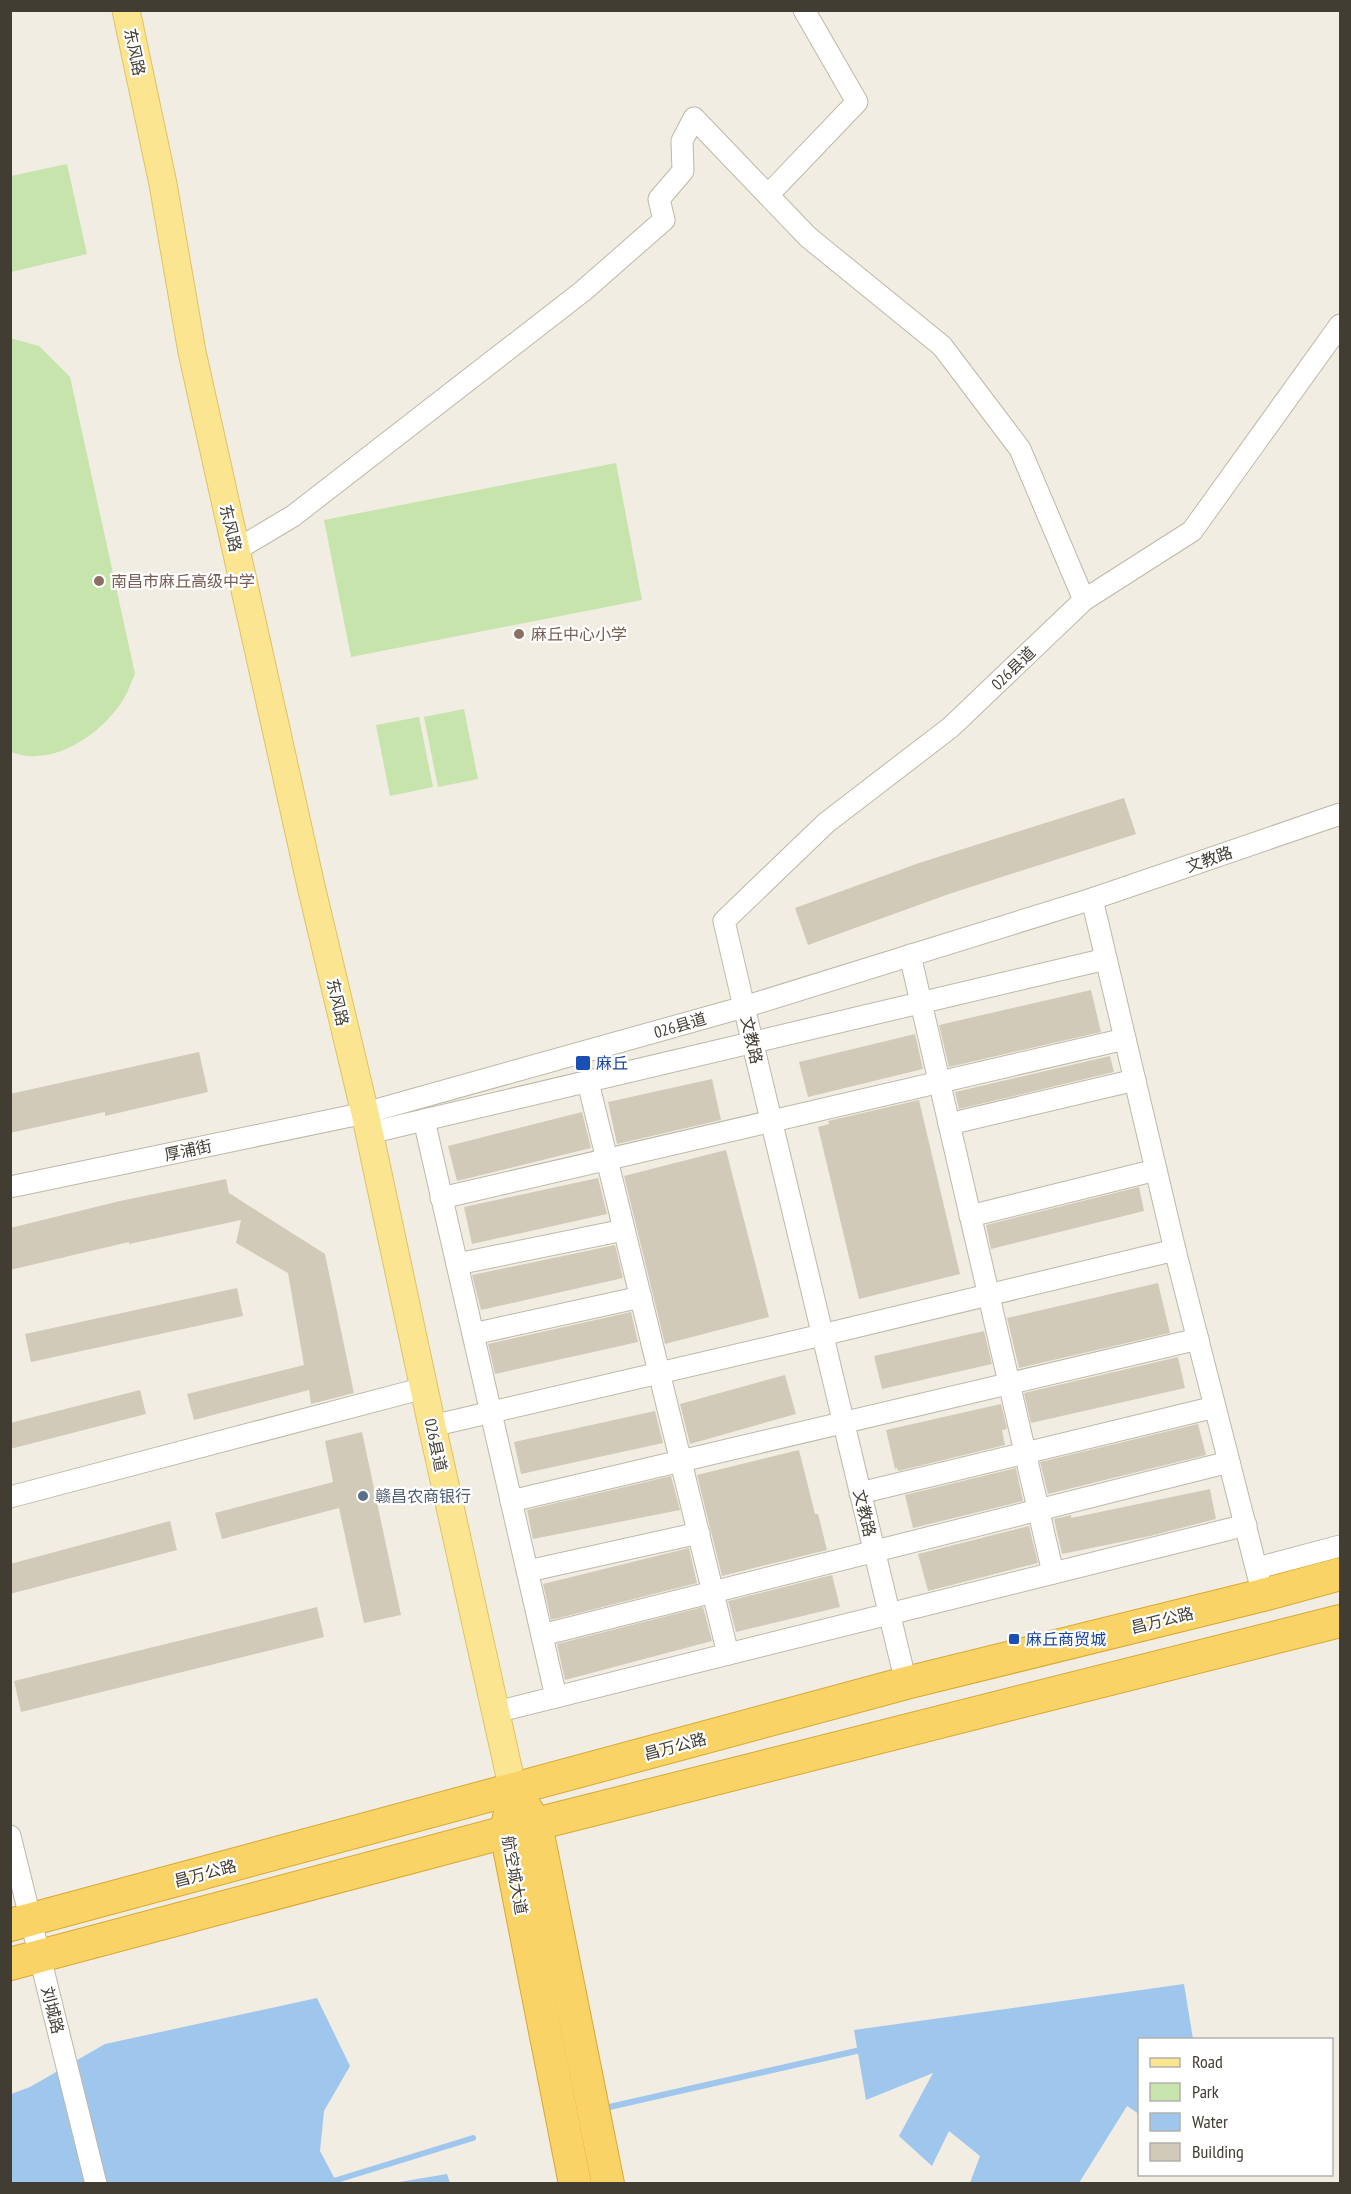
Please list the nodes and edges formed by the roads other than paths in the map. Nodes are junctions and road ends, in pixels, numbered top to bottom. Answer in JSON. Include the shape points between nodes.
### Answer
{"nodes":[{"id":1,"x":126,"y":10,"type":"edge"},
{"id":2,"x":804,"y":10,"type":"edge"},
{"id":3,"x":768,"y":195,"type":"junction"},
{"id":4,"x":1341,"y":325,"type":"edge"},
{"id":5,"x":236,"y":550,"type":"junction"},
{"id":6,"x":1084,"y":600,"type":"junction"},
{"id":7,"x":1341,"y":814,"type":"edge"},
{"id":8,"x":1092,"y":899,"type":"junction"},
{"id":9,"x":910,"y":956,"type":"junction"},
{"id":10,"x":1106,"y":959,"type":"junction"},
{"id":11,"x":921,"y":1004,"type":"junction"},
{"id":12,"x":744,"y":1007,"type":"junction"},
{"id":13,"x":1125,"y":1038,"type":"junction"},
{"id":14,"x":753,"y":1044,"type":"junction"},
{"id":15,"x":1135,"y":1080,"type":"junction"},
{"id":16,"x":588,"y":1082,"type":"junction"},
{"id":17,"x":939,"y":1082,"type":"junction"},
{"id":18,"x":423,"y":1120,"type":"junction"},
{"id":19,"x":771,"y":1122,"type":"junction"},
{"id":20,"x":367,"y":1123,"type":"junction"},
{"id":21,"x":949,"y":1124,"type":"junction"},
{"id":22,"x":607,"y":1160,"type":"junction"},
{"id":23,"x":1156,"y":1170,"type":"junction"},
{"id":24,"x":10,"y":1187,"type":"edge"},
{"id":25,"x":441,"y":1198,"type":"junction"},
{"id":26,"x":970,"y":1216,"type":"junction"},
{"id":27,"x":624,"y":1230,"type":"junction"},
{"id":28,"x":1175,"y":1250,"type":"junction"},
{"id":29,"x":457,"y":1264,"type":"junction"},
{"id":30,"x":988,"y":1295,"type":"junction"},
{"id":31,"x":640,"y":1297,"type":"junction"},
{"id":32,"x":473,"y":1334,"type":"junction"},
{"id":33,"x":822,"y":1335,"type":"junction"},
{"id":34,"x":1198,"y":1339,"type":"junction"},
{"id":35,"x":660,"y":1373,"type":"junction"},
{"id":36,"x":1009,"y":1383,"type":"junction"},
{"id":37,"x":424,"y":1388,"type":"junction"},
{"id":38,"x":1215,"y":1407,"type":"junction"},
{"id":39,"x":491,"y":1413,"type":"junction"},
{"id":40,"x":843,"y":1423,"type":"junction"},
{"id":41,"x":432,"y":1426,"type":"junction"},
{"id":42,"x":1025,"y":1453,"type":"junction"},
{"id":43,"x":681,"y":1461,"type":"junction"},
{"id":44,"x":1229,"y":1462,"type":"junction"},
{"id":45,"x":860,"y":1493,"type":"junction"},
{"id":46,"x":10,"y":1497,"type":"edge"},
{"id":47,"x":511,"y":1501,"type":"junction"},
{"id":48,"x":1038,"y":1510,"type":"junction"},
{"id":49,"x":1246,"y":1526,"type":"junction"},
{"id":50,"x":699,"y":1533,"type":"junction"},
{"id":51,"x":1341,"y":1546,"type":"edge"},
{"id":52,"x":874,"y":1551,"type":"junction"},
{"id":53,"x":528,"y":1571,"type":"junction"},
{"id":54,"x":1053,"y":1573,"type":"junction"},
{"id":55,"x":1341,"y":1574,"type":"edge"},
{"id":56,"x":1260,"y":1582,"type":"junction"},
{"id":57,"x":713,"y":1592,"type":"junction"},
{"id":58,"x":889,"y":1614,"type":"junction"},
{"id":59,"x":1341,"y":1621,"type":"edge"},
{"id":60,"x":542,"y":1635,"type":"junction"},
{"id":61,"x":729,"y":1654,"type":"junction"},
{"id":62,"x":906,"y":1683,"type":"junction"},
{"id":63,"x":556,"y":1697,"type":"junction"},
{"id":64,"x":496,"y":1712,"type":"junction"},
{"id":65,"x":513,"y":1790,"type":"junction"},
{"id":66,"x":537,"y":1824,"type":"junction"},
{"id":67,"x":506,"y":1832,"type":"junction"},
{"id":68,"x":10,"y":1836,"type":"edge"},
{"id":69,"x":21,"y":1923,"type":"edge"},
{"id":70,"x":25,"y":1960,"type":"edge"},
{"id":71,"x":96,"y":2184,"type":"edge"},
{"id":72,"x":575,"y":2184,"type":"edge"},
{"id":73,"x":608,"y":2184,"type":"edge"}],
"edges":[{"from":1,"to":5,"type":"main road","name":"东风路","via":[[163,184],[192,352]]},
{"from":2,"to":3,"type":"street","via":[[857,102]]},
{"from":3,"to":5,"type":"street","via":[[694,118],[682,141],[683,171],[659,199],[664,220],[583,291],[303,509]]},
{"from":3,"to":6,"type":"street","via":[[808,237],[942,346],[1020,449]]},
{"from":4,"to":6,"type":"street","name":"026县道","via":[[1192,531]]},
{"from":5,"to":20,"type":"main road","name":"东风路"},
{"from":6,"to":12,"type":"street","name":"026县道","via":[[951,727],[826,823],[724,921]]},
{"from":7,"to":8,"type":"street","name":"文教路"},
{"from":8,"to":9,"type":"street","name":"文教路"},
{"from":8,"to":10,"type":"street"},
{"from":9,"to":11,"type":"street"},
{"from":9,"to":12,"type":"street","name":"文教路"},
{"from":10,"to":11,"type":"street"},
{"from":10,"to":13,"type":"street"},
{"from":11,"to":14,"type":"street"},
{"from":11,"to":17,"type":"street"},
{"from":12,"to":14,"type":"street","name":"文教路"},
{"from":12,"to":20,"type":"street","name":"026县道"},
{"from":13,"to":15,"type":"street"},
{"from":13,"to":17,"type":"street"},
{"from":14,"to":16,"type":"street"},
{"from":14,"to":19,"type":"street","name":"文教路"},
{"from":15,"to":21,"type":"street"},
{"from":15,"to":23,"type":"street"},
{"from":16,"to":18,"type":"street"},
{"from":16,"to":22,"type":"street"},
{"from":17,"to":19,"type":"street"},
{"from":17,"to":21,"type":"street"},
{"from":18,"to":20,"type":"street"},
{"from":18,"to":25,"type":"street"},
{"from":19,"to":22,"type":"street"},
{"from":19,"to":33,"type":"street","name":"文教路"},
{"from":20,"to":24,"type":"street","name":"厚浦街"},
{"from":20,"to":37,"type":"main road","name":"026县道"},
{"from":21,"to":26,"type":"street"},
{"from":22,"to":25,"type":"street"},
{"from":22,"to":27,"type":"street"},
{"from":23,"to":26,"type":"street"},
{"from":23,"to":28,"type":"street"},
{"from":25,"to":29,"type":"street"},
{"from":26,"to":30,"type":"street"},
{"from":27,"to":29,"type":"street"},
{"from":27,"to":31,"type":"street"},
{"from":28,"to":30,"type":"street"},
{"from":28,"to":34,"type":"street"},
{"from":29,"to":32,"type":"street"},
{"from":30,"to":33,"type":"street"},
{"from":30,"to":36,"type":"street"},
{"from":31,"to":32,"type":"street"},
{"from":31,"to":35,"type":"street"},
{"from":32,"to":39,"type":"street"},
{"from":33,"to":35,"type":"street"},
{"from":33,"to":40,"type":"street","name":"文教路"},
{"from":34,"to":36,"type":"street"},
{"from":34,"to":38,"type":"street"},
{"from":35,"to":39,"type":"street"},
{"from":35,"to":43,"type":"street"},
{"from":36,"to":40,"type":"street"},
{"from":36,"to":42,"type":"street"},
{"from":37,"to":41,"type":"main road","name":"026县道"},
{"from":37,"to":46,"type":"street"},
{"from":38,"to":42,"type":"street"},
{"from":38,"to":44,"type":"street"},
{"from":39,"to":41,"type":"street"},
{"from":39,"to":47,"type":"street"},
{"from":40,"to":43,"type":"street"},
{"from":40,"to":45,"type":"street","name":"文教路"},
{"from":41,"to":64,"type":"main road","name":"026县道"},
{"from":42,"to":45,"type":"street"},
{"from":42,"to":48,"type":"street"},
{"from":43,"to":47,"type":"street"},
{"from":43,"to":50,"type":"street"},
{"from":44,"to":48,"type":"street"},
{"from":44,"to":49,"type":"street"},
{"from":45,"to":52,"type":"street","name":"文教路"},
{"from":47,"to":53,"type":"street"},
{"from":48,"to":52,"type":"street"},
{"from":48,"to":54,"type":"street"},
{"from":49,"to":54,"type":"street"},
{"from":49,"to":56,"type":"street"},
{"from":50,"to":53,"type":"street"},
{"from":50,"to":57,"type":"street"},
{"from":51,"to":56,"type":"street"},
{"from":52,"to":57,"type":"street"},
{"from":52,"to":58,"type":"street","name":"文教路"},
{"from":53,"to":60,"type":"street"},
{"from":54,"to":58,"type":"street"},
{"from":55,"to":56,"type":"highway","name":"昌万公路"},
{"from":56,"to":62,"type":"highway","name":"昌万公路"},
{"from":57,"to":60,"type":"street"},
{"from":57,"to":61,"type":"street"},
{"from":58,"to":61,"type":"street"},
{"from":58,"to":62,"type":"street","name":"文教路"},
{"from":59,"to":66,"type":"highway"},
{"from":60,"to":63,"type":"street"},
{"from":61,"to":63,"type":"street"},
{"from":62,"to":65,"type":"highway","name":"昌万公路"},
{"from":63,"to":64,"type":"street"},
{"from":64,"to":65,"type":"main road","name":"026县道"},
{"from":65,"to":66,"type":"highway","name":"航空城大道"},
{"from":65,"to":67,"type":"highway","name":"航空城大道"},
{"from":65,"to":69,"type":"highway","name":"昌万公路"},
{"from":66,"to":67,"type":"highway"},
{"from":66,"to":73,"type":"highway","name":"航空城大道"},
{"from":67,"to":70,"type":"highway"},
{"from":67,"to":72,"type":"highway","name":"航空城大道"},
{"from":68,"to":69,"type":"street","name":"刘城路"},
{"from":69,"to":70,"type":"street","name":"刘城路"},
{"from":70,"to":71,"type":"street","name":"刘城路"}]}
